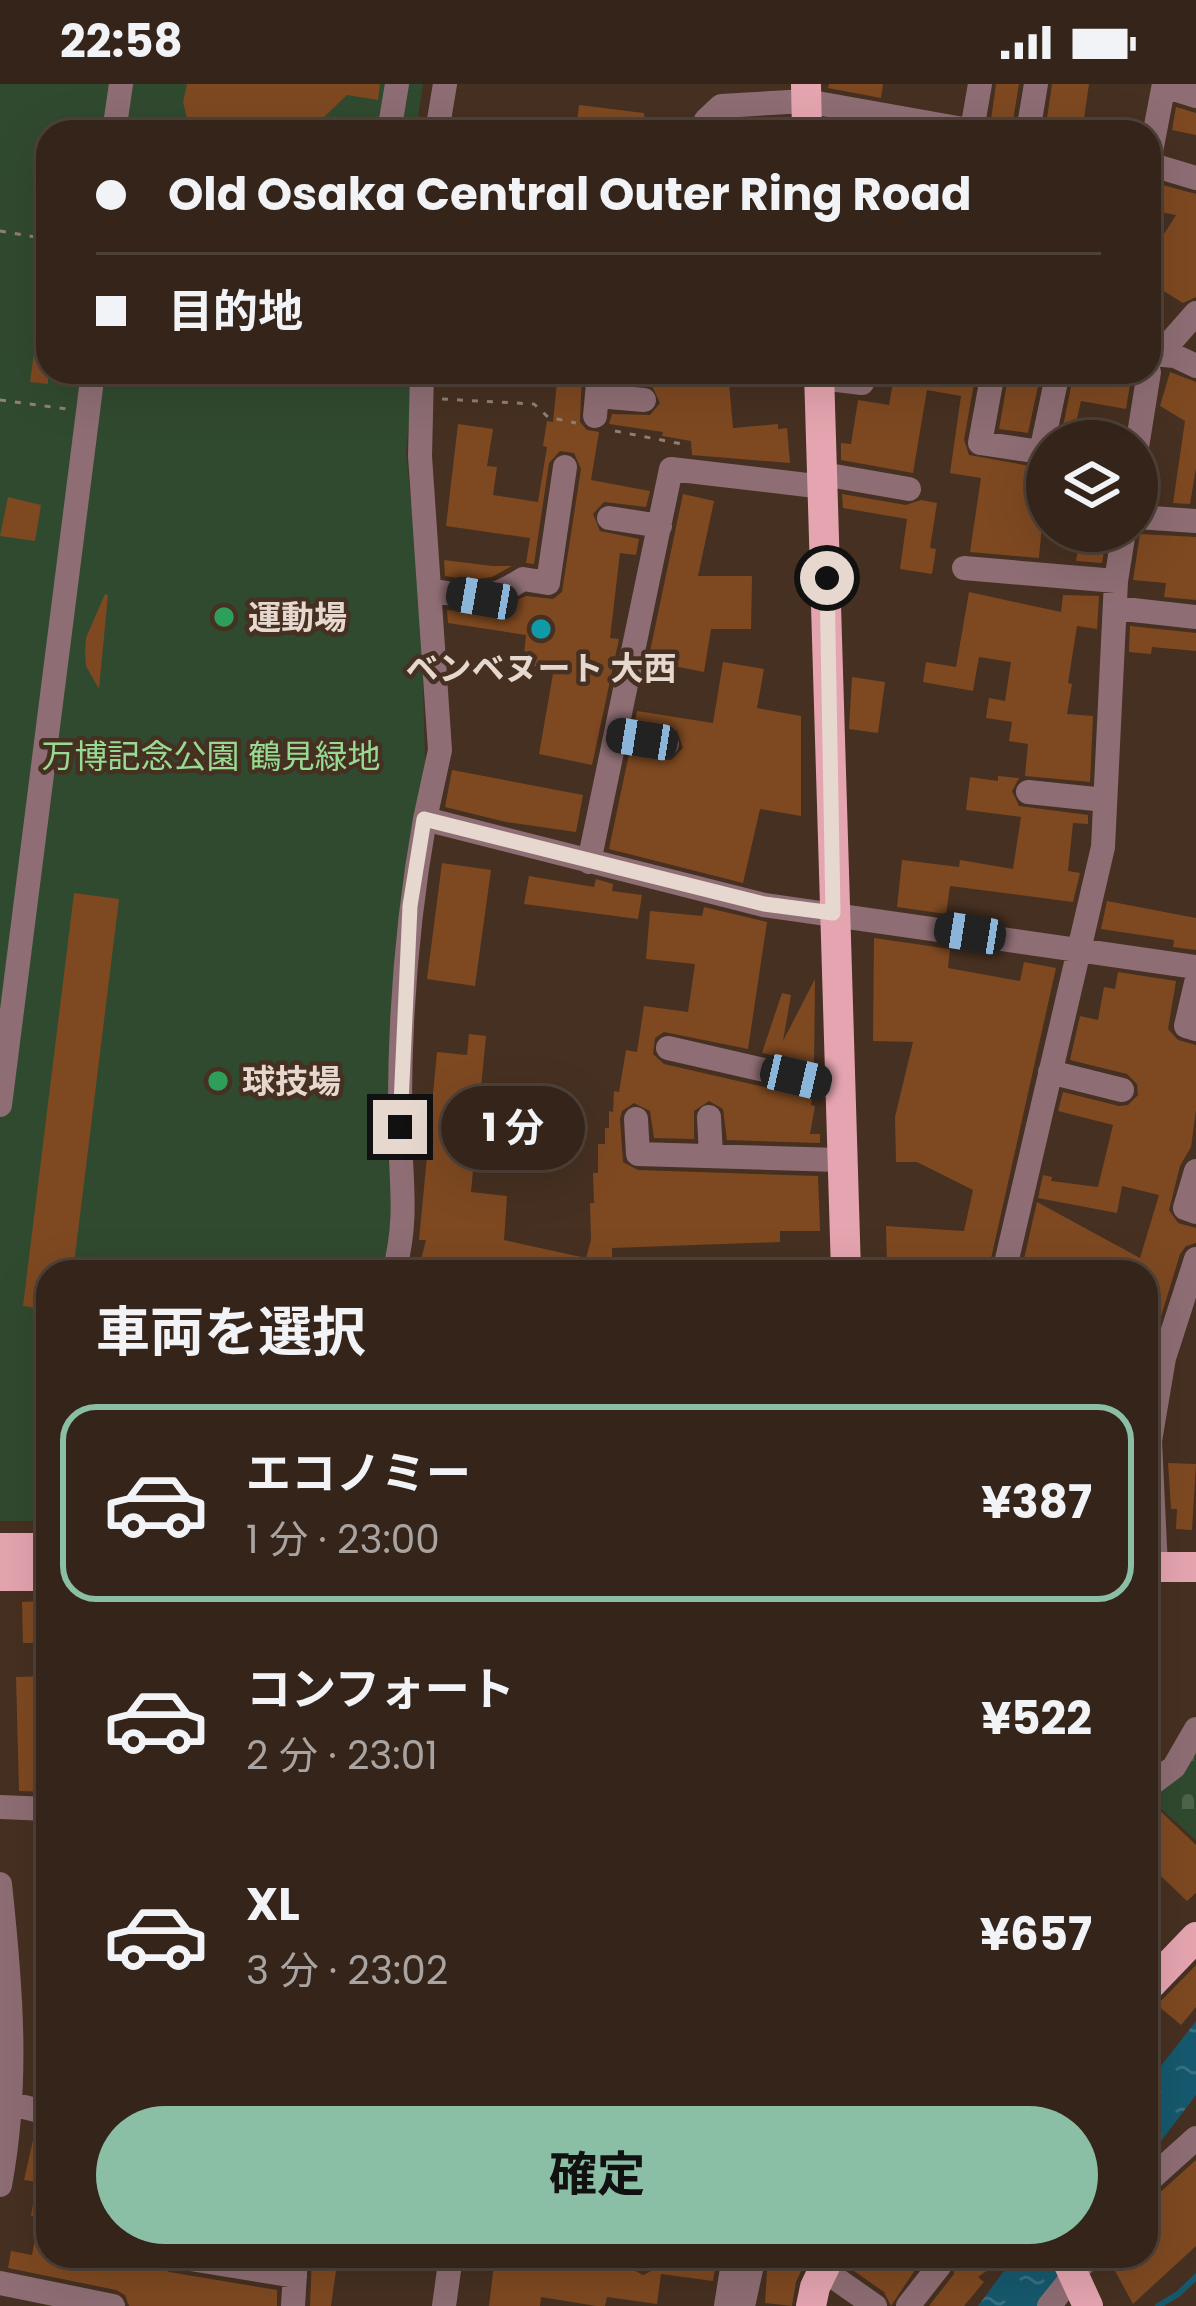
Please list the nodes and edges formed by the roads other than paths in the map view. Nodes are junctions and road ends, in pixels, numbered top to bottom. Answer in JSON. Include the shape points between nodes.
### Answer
{"nodes":[{"id":1,"x":121,"y":84,"type":"edge"},
{"id":2,"x":397,"y":84,"type":"edge"},
{"id":3,"x":445,"y":84,"type":"edge"},
{"id":4,"x":980,"y":84,"type":"edge"},
{"id":5,"x":1036,"y":84,"type":"edge"},
{"id":6,"x":1164,"y":85,"type":"edge"},
{"id":7,"x":1196,"y":96,"type":"edge"},
{"id":8,"x":806,"y":106,"type":"edge"},
{"id":9,"x":116,"y":120,"type":"edge"},
{"id":10,"x":391,"y":120,"type":"edge"},
{"id":11,"x":438,"y":120,"type":"edge"},
{"id":12,"x":706,"y":120,"type":"edge"},
{"id":13,"x":901,"y":120,"type":"edge"},
{"id":14,"x":977,"y":120,"type":"edge"},
{"id":15,"x":1030,"y":120,"type":"edge"},
{"id":16,"x":1157,"y":120,"type":"edge"},
{"id":17,"x":1161,"y":160,"type":"edge"},
{"id":18,"x":1196,"y":178,"type":"edge"},
{"id":19,"x":1196,"y":313,"type":"edge"},
{"id":20,"x":1161,"y":347,"type":"edge"},
{"id":21,"x":1161,"y":357,"type":"edge"},
{"id":22,"x":1196,"y":367,"type":"edge"},
{"id":23,"x":91,"y":384,"type":"edge"},
{"id":24,"x":820,"y":384,"type":"edge"},
{"id":25,"x":991,"y":384,"type":"edge"},
{"id":26,"x":1055,"y":384,"type":"edge"},
{"id":27,"x":1147,"y":384,"type":"edge"},
{"id":28,"x":422,"y":385,"type":"edge"},
{"id":29,"x":644,"y":400,"type":"dead end"},
{"id":30,"x":600,"y":408,"type":"edge"},
{"id":31,"x":1141,"y":420,"type":"edge"},
{"id":32,"x":566,"y":466,"type":"dead end"},
{"id":33,"x":823,"y":480,"type":"junction"},
{"id":34,"x":909,"y":489,"type":"dead end"},
{"id":35,"x":1158,"y":517,"type":"edge"},
{"id":36,"x":1196,"y":517,"type":"edge"},
{"id":37,"x":609,"y":518,"type":"dead end"},
{"id":38,"x":660,"y":526,"type":"junction"},
{"id":39,"x":1121,"y":552,"type":"edge"},
{"id":40,"x":964,"y":568,"type":"dead end"},
{"id":41,"x":1116,"y":581,"type":"junction"},
{"id":42,"x":429,"y":590,"type":"junction"},
{"id":43,"x":1115,"y":608,"type":"junction"},
{"id":44,"x":1196,"y":617,"type":"edge"},
{"id":45,"x":616,"y":735,"type":"junction"},
{"id":46,"x":668,"y":744,"type":"dead end"},
{"id":47,"x":1028,"y":792,"type":"dead end"},
{"id":48,"x":1105,"y":800,"type":"junction"},
{"id":49,"x":424,"y":819,"type":"junction"},
{"id":50,"x":590,"y":862,"type":"junction"},
{"id":51,"x":833,"y":913,"type":"junction"},
{"id":52,"x":1078,"y":949,"type":"junction"},
{"id":53,"x":1196,"y":967,"type":"edge"},
{"id":54,"x":1196,"y":983,"type":"edge"},
{"id":55,"x":1196,"y":1029,"type":"edge"},
{"id":56,"x":668,"y":1048,"type":"dead end"},
{"id":57,"x":1050,"y":1072,"type":"junction"},
{"id":58,"x":838,"y":1087,"type":"junction"},
{"id":59,"x":1122,"y":1090,"type":"dead end"},
{"id":60,"x":0,"y":1106,"type":"edge"},
{"id":61,"x":709,"y":1117,"type":"dead end"},
{"id":62,"x":636,"y":1119,"type":"dead end"},
{"id":63,"x":711,"y":1156,"type":"junction"},
{"id":64,"x":840,"y":1160,"type":"junction"},
{"id":65,"x":1196,"y":1172,"type":"edge"},
{"id":66,"x":1196,"y":1212,"type":"edge"},
{"id":67,"x":1196,"y":1259,"type":"edge"},
{"id":68,"x":397,"y":1260,"type":"edge"},
{"id":69,"x":845,"y":1260,"type":"edge"},
{"id":70,"x":1007,"y":1260,"type":"edge"},
{"id":71,"x":1158,"y":1349,"type":"edge"},
{"id":72,"x":0,"y":1547,"type":"edge"},
{"id":73,"x":36,"y":1548,"type":"edge"},
{"id":74,"x":1158,"y":1567,"type":"edge"},
{"id":75,"x":1196,"y":1567,"type":"edge"},
{"id":76,"x":0,"y":1576,"type":"edge"},
{"id":77,"x":36,"y":1576,"type":"edge"},
{"id":78,"x":1196,"y":1730,"type":"edge"},
{"id":79,"x":1158,"y":1779,"type":"edge"},
{"id":80,"x":0,"y":1808,"type":"edge"},
{"id":81,"x":36,"y":1809,"type":"edge"},
{"id":82,"x":0,"y":1885,"type":"edge"},
{"id":83,"x":1196,"y":1937,"type":"edge"},
{"id":84,"x":4,"y":1964,"type":"edge"},
{"id":85,"x":1158,"y":1977,"type":"edge"},
{"id":86,"x":12,"y":2104,"type":"junction"},
{"id":87,"x":36,"y":2110,"type":"edge"},
{"id":88,"x":1196,"y":2138,"type":"edge"},
{"id":89,"x":1158,"y":2172,"type":"edge"},
{"id":90,"x":0,"y":2181,"type":"edge"},
{"id":91,"x":296,"y":2268,"type":"edge"},
{"id":92,"x":449,"y":2268,"type":"edge"},
{"id":93,"x":732,"y":2268,"type":"edge"},
{"id":94,"x":751,"y":2268,"type":"edge"},
{"id":95,"x":824,"y":2268,"type":"edge"},
{"id":96,"x":833,"y":2268,"type":"edge"},
{"id":97,"x":937,"y":2268,"type":"edge"},
{"id":98,"x":1073,"y":2268,"type":"edge"},
{"id":99,"x":1076,"y":2268,"type":"edge"},
{"id":100,"x":0,"y":2283,"type":"edge"},
{"id":101,"x":113,"y":2306,"type":"edge"},
{"id":102,"x":293,"y":2306,"type":"edge"},
{"id":103,"x":444,"y":2306,"type":"edge"},
{"id":104,"x":726,"y":2306,"type":"edge"},
{"id":105,"x":743,"y":2306,"type":"edge"},
{"id":106,"x":811,"y":2306,"type":"edge"},
{"id":107,"x":875,"y":2306,"type":"edge"},
{"id":108,"x":908,"y":2306,"type":"edge"},
{"id":109,"x":1049,"y":2306,"type":"edge"},
{"id":110,"x":1088,"y":2306,"type":"edge"}],
"edges":[{"from":1,"to":9,"type":"street"},
{"from":2,"to":10,"type":"street"},
{"from":3,"to":11,"type":"street"},
{"from":4,"to":14,"type":"street"},
{"from":5,"to":15,"type":"street"},
{"from":6,"to":7,"type":"street"},
{"from":6,"to":16,"type":"street"},
{"from":8,"to":12,"type":"street","via":[[722,106]]},
{"from":8,"to":13,"type":"street"},
{"from":17,"to":18,"type":"street"},
{"from":19,"to":20,"type":"street"},
{"from":21,"to":22,"type":"street"},
{"from":23,"to":60,"type":"street"},
{"from":24,"to":33,"type":"main road"},
{"from":25,"to":26,"type":"street","via":[[980,443],[1041,452]]},
{"from":27,"to":31,"type":"street"},
{"from":28,"to":42,"type":"street"},
{"from":29,"to":30,"type":"street"},
{"from":32,"to":42,"type":"street","via":[[548,583],[523,579],[482,598]]},
{"from":33,"to":34,"type":"street"},
{"from":33,"to":38,"type":"street","via":[[671,469]]},
{"from":33,"to":51,"type":"main road"},
{"from":35,"to":36,"type":"street"},
{"from":37,"to":38,"type":"street"},
{"from":38,"to":45,"type":"street"},
{"from":39,"to":41,"type":"street"},
{"from":40,"to":41,"type":"street"},
{"from":41,"to":43,"type":"street"},
{"from":42,"to":49,"type":"street","via":[[440,750]]},
{"from":43,"to":44,"type":"street"},
{"from":43,"to":48,"type":"street"},
{"from":45,"to":46,"type":"street"},
{"from":45,"to":50,"type":"street"},
{"from":47,"to":48,"type":"street"},
{"from":48,"to":52,"type":"street"},
{"from":49,"to":50,"type":"street"},
{"from":49,"to":68,"type":"street","via":[[408,928],[400,1127],[406,1219]]},
{"from":50,"to":51,"type":"street"},
{"from":51,"to":52,"type":"street"},
{"from":51,"to":58,"type":"main road"},
{"from":52,"to":53,"type":"street"},
{"from":52,"to":57,"type":"street"},
{"from":54,"to":55,"type":"street","via":[[1186,1025]]},
{"from":56,"to":58,"type":"street"},
{"from":57,"to":59,"type":"street"},
{"from":57,"to":70,"type":"street"},
{"from":58,"to":64,"type":"main road"},
{"from":61,"to":63,"type":"street"},
{"from":62,"to":63,"type":"street","via":[[638,1154]]},
{"from":63,"to":64,"type":"street"},
{"from":64,"to":69,"type":"main road"},
{"from":65,"to":66,"type":"street","via":[[1185,1208]]},
{"from":67,"to":71,"type":"street"},
{"from":72,"to":73,"type":"main road"},
{"from":74,"to":75,"type":"main road"},
{"from":76,"to":77,"type":"main road"},
{"from":78,"to":79,"type":"street"},
{"from":80,"to":81,"type":"street"},
{"from":82,"to":84,"type":"street"},
{"from":83,"to":85,"type":"main road"},
{"from":84,"to":86,"type":"street"},
{"from":86,"to":87,"type":"street"},
{"from":86,"to":90,"type":"street"},
{"from":88,"to":89,"type":"street"},
{"from":91,"to":102,"type":"street"},
{"from":92,"to":103,"type":"street"},
{"from":93,"to":104,"type":"street"},
{"from":94,"to":105,"type":"street"},
{"from":95,"to":106,"type":"main road"},
{"from":96,"to":107,"type":"street"},
{"from":97,"to":108,"type":"street"},
{"from":98,"to":109,"type":"street"},
{"from":99,"to":110,"type":"main road"},
{"from":100,"to":101,"type":"street"}]}
